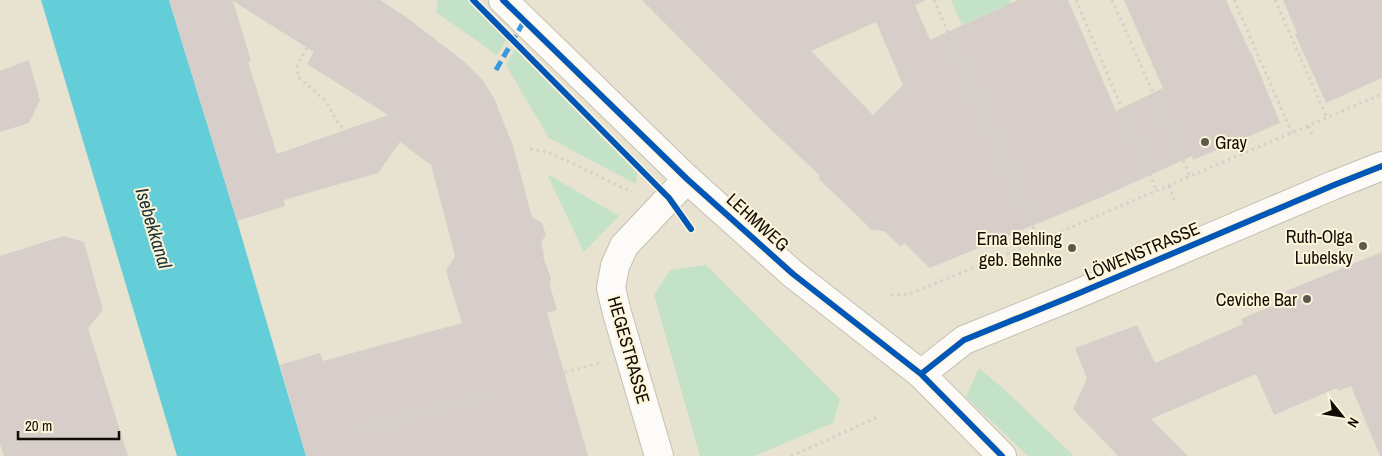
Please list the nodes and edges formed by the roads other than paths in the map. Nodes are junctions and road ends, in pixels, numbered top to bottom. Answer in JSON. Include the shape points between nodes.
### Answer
{"nodes":[{"id":1,"x":503,"y":0,"type":"edge"},
{"id":2,"x":1382,"y":166,"type":"edge"},
{"id":3,"x":687,"y":179,"type":"junction"},
{"id":4,"x":922,"y":374,"type":"junction"},
{"id":5,"x":659,"y":456,"type":"edge"},
{"id":6,"x":1002,"y":456,"type":"edge"}],
"edges":[{"from":1,"to":3,"type":"street","name":"LEHMWEG"},
{"from":2,"to":4,"type":"street","name":"LÖWENSTRASSE","via":[[964,340]]},
{"from":3,"to":4,"type":"street","name":"LEHMWEG","via":[[793,274]]},
{"from":3,"to":5,"type":"street","name":"HEGESTRASSE","via":[[624,246],[615,266],[611,288]]},
{"from":4,"to":6,"type":"street","name":"LEHMWEG"}]}
